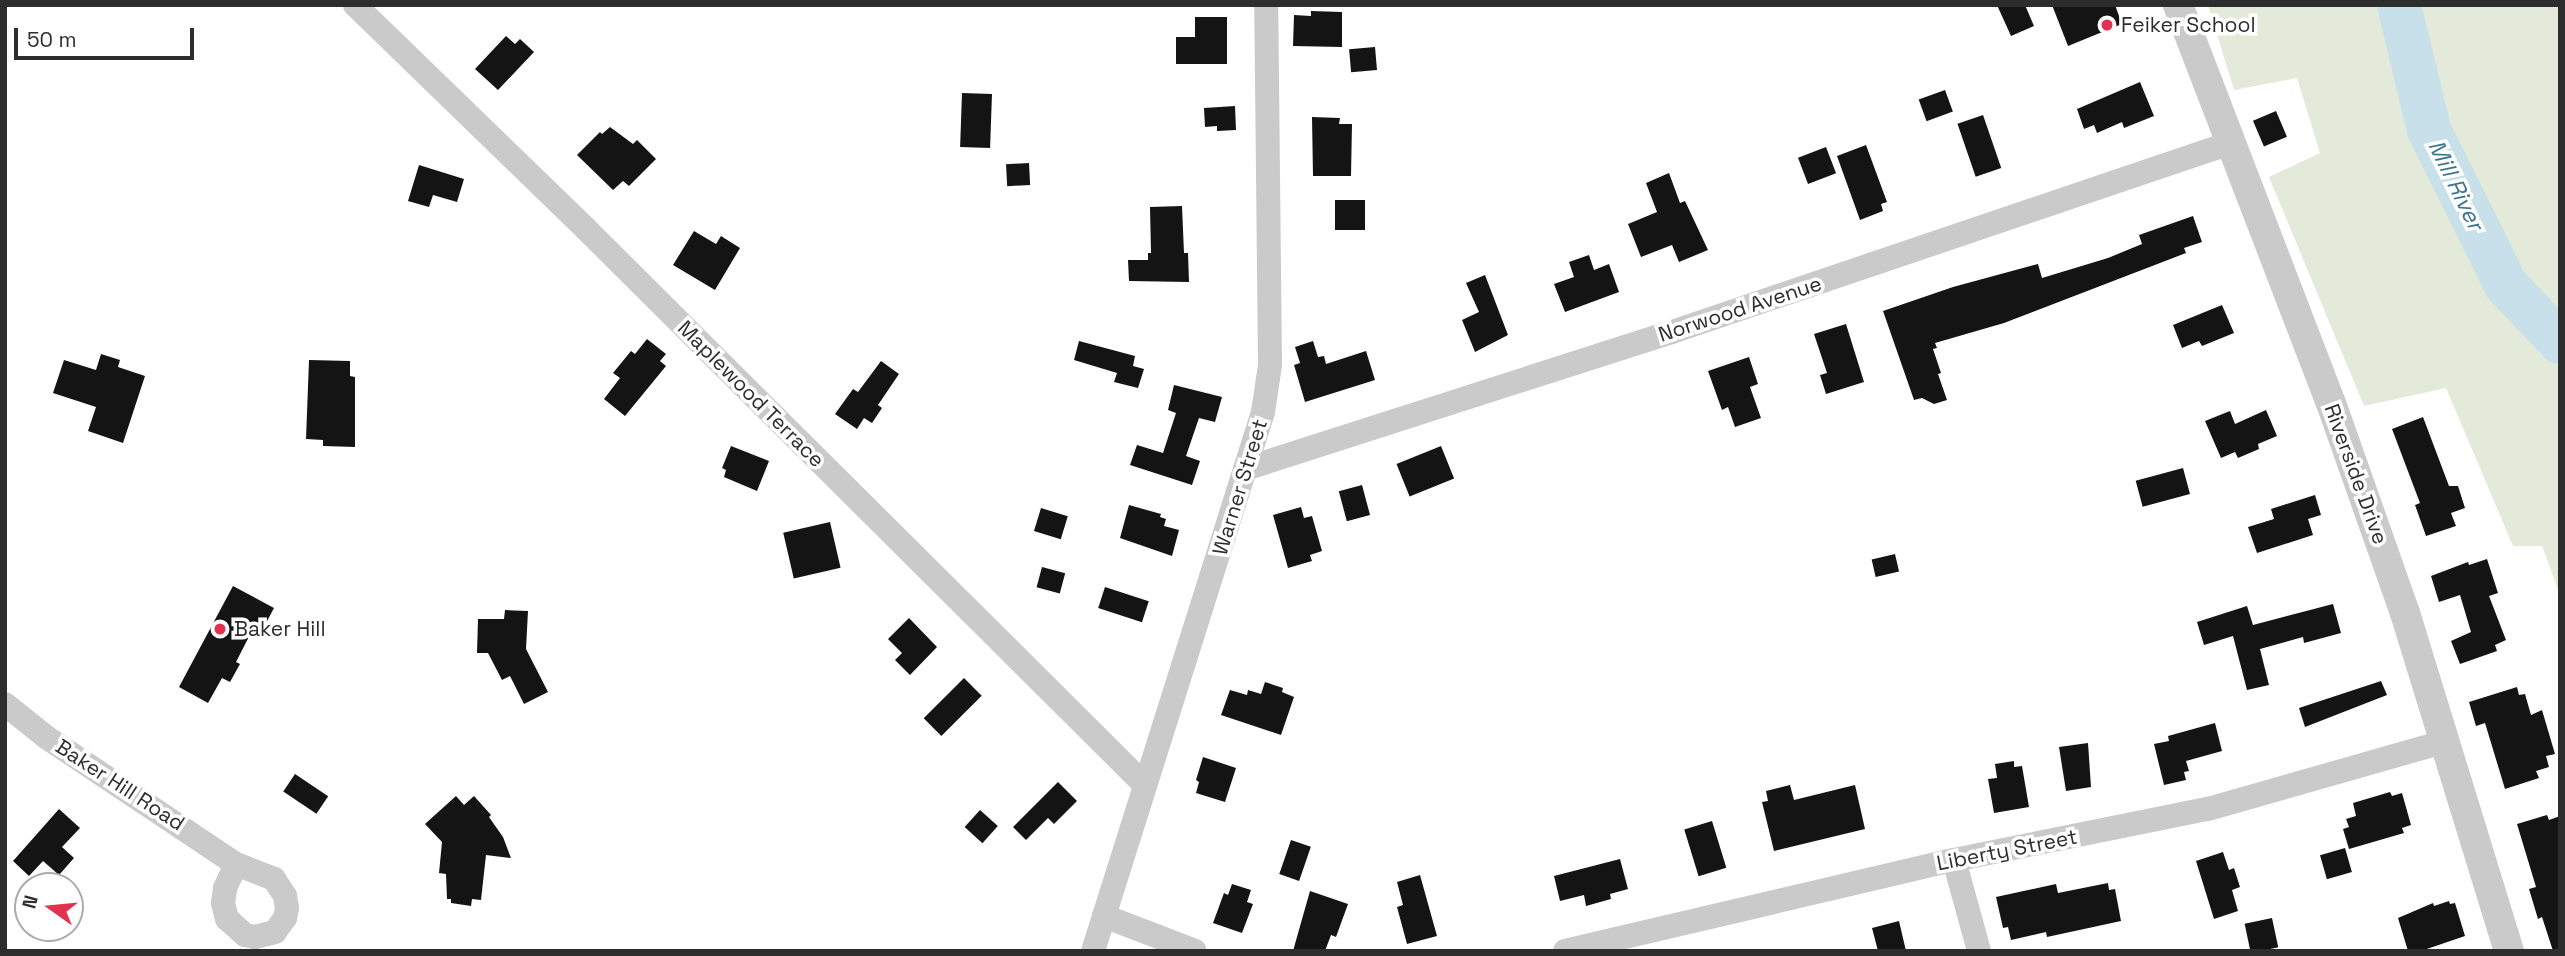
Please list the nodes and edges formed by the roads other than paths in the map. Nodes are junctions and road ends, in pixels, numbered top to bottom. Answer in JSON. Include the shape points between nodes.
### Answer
{"nodes":[{"id":1,"x":355,"y":5,"type":"edge"},
{"id":2,"x":1266,"y":5,"type":"edge"},
{"id":3,"x":2178,"y":5,"type":"edge"},
{"id":4,"x":2230,"y":143,"type":"junction"},
{"id":5,"x":1248,"y":468,"type":"junction"},
{"id":6,"x":5,"y":704,"type":"edge"},
{"id":7,"x":2447,"y":741,"type":"junction"},
{"id":8,"x":1145,"y":785,"type":"junction"},
{"id":9,"x":1954,"y":860,"type":"junction"},
{"id":10,"x":236,"y":864,"type":"dead end"},
{"id":11,"x":1104,"y":916,"type":"junction"},
{"id":12,"x":1093,"y":951,"type":"edge"},
{"id":13,"x":1195,"y":951,"type":"edge"},
{"id":14,"x":1565,"y":951,"type":"edge"},
{"id":15,"x":1979,"y":951,"type":"edge"},
{"id":16,"x":2509,"y":951,"type":"edge"}],
"edges":[{"from":1,"to":8,"type":"street","name":"Maplewood Terrace"},
{"from":2,"to":5,"type":"street","name":"Warner Street","via":[[1270,365],[1264,412]]},
{"from":3,"to":4,"type":"street","name":"Riverside Drive"},
{"from":4,"to":5,"type":"street","name":"Norwood Avenue","via":[[1672,332]]},
{"from":4,"to":7,"type":"street","name":"Riverside Drive","via":[[2331,403]]},
{"from":5,"to":8,"type":"street","name":"Warner Street"},
{"from":6,"to":10,"type":"street","name":"Baker Hill Road","via":[[46,737]]},
{"from":7,"to":9,"type":"street","name":"Liberty Street","via":[[2208,809]]},
{"from":7,"to":16,"type":"street","name":"Riverside Drive"},
{"from":8,"to":11,"type":"street","name":"Warner Street"},
{"from":9,"to":14,"type":"street","name":"Liberty Street"},
{"from":9,"to":15,"type":"street"},
{"from":11,"to":12,"type":"street","name":"Warner Street"},
{"from":11,"to":13,"type":"street"}]}
